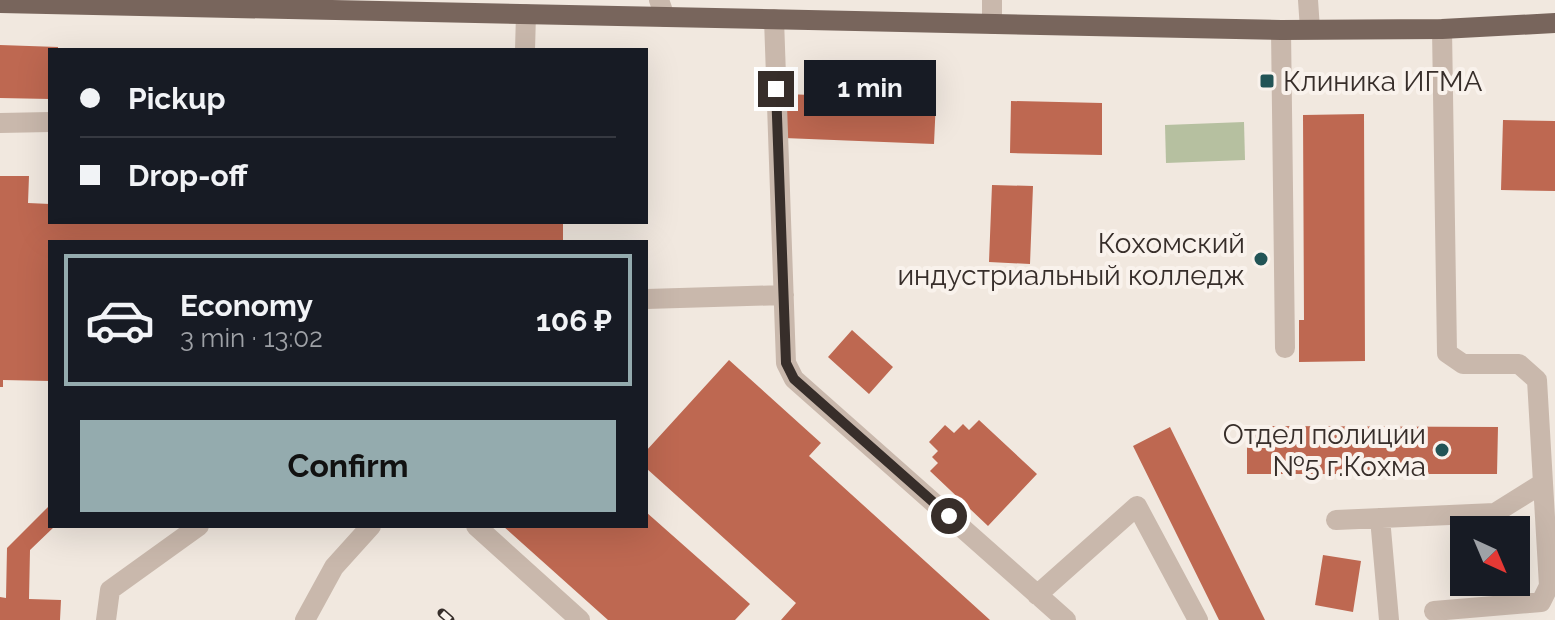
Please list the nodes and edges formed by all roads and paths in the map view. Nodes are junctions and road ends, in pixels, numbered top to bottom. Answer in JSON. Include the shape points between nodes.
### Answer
{"nodes":[{"id":1,"x":992,"y":0,"type":"edge"},
{"id":2,"x":1308,"y":0,"type":"edge"},
{"id":3,"x":36,"y":2,"type":"edge"},
{"id":4,"x":0,"y":3,"type":"edge"},
{"id":5,"x":662,"y":8,"type":"edge"},
{"id":6,"x":526,"y":14,"type":"junction"},
{"id":7,"x":774,"y":19,"type":"junction"},
{"id":8,"x":1555,"y":23,"type":"edge"},
{"id":9,"x":992,"y":24,"type":"junction"},
{"id":10,"x":1310,"y":29,"type":"junction"},
{"id":11,"x":1442,"y":29,"type":"junction"},
{"id":12,"x":1281,"y":30,"type":"junction"},
{"id":13,"x":525,"y":48,"type":"edge"},
{"id":14,"x":48,"y":122,"type":"edge"},
{"id":15,"x":0,"y":123,"type":"edge"},
{"id":16,"x":784,"y":295,"type":"junction"},
{"id":17,"x":648,"y":299,"type":"edge"},
{"id":18,"x":1285,"y":348,"type":"dead end"},
{"id":19,"x":1543,"y":483,"type":"junction"},
{"id":20,"x":1380,"y":518,"type":"junction"},
{"id":21,"x":1336,"y":520,"type":"dead end"},
{"id":22,"x":196,"y":528,"type":"edge"},
{"id":23,"x":369,"y":528,"type":"edge"},
{"id":24,"x":478,"y":528,"type":"edge"},
{"id":25,"x":1037,"y":595,"type":"junction"},
{"id":26,"x":1434,"y":611,"type":"dead end"},
{"id":27,"x":106,"y":620,"type":"edge"},
{"id":28,"x":305,"y":620,"type":"edge"},
{"id":29,"x":580,"y":620,"type":"edge"},
{"id":30,"x":1066,"y":620,"type":"edge"},
{"id":31,"x":1198,"y":620,"type":"edge"},
{"id":32,"x":1389,"y":620,"type":"edge"}],
"edges":[{"from":1,"to":9,"type":"lane"},
{"from":2,"to":10,"type":"lane"},
{"from":3,"to":4,"type":"main road"},
{"from":3,"to":6,"type":"main road"},
{"from":5,"to":6,"type":"main road"},
{"from":5,"to":7,"type":"main road"},
{"from":6,"to":13,"type":"lane"},
{"from":7,"to":9,"type":"main road"},
{"from":7,"to":16,"type":"lane"},
{"from":8,"to":11,"type":"main road"},
{"from":9,"to":12,"type":"main road"},
{"from":10,"to":11,"type":"main road"},
{"from":10,"to":12,"type":"main road"},
{"from":11,"to":19,"type":"lane","via":[[1447,353],[1463,364],[1519,364],[1537,380]]},
{"from":12,"to":18,"type":"lane"},
{"from":14,"to":15,"type":"lane"},
{"from":16,"to":17,"type":"lane"},
{"from":16,"to":25,"type":"lane","via":[[786,363],[794,379]]},
{"from":19,"to":20,"type":"lane","via":[[1495,513]]},
{"from":19,"to":26,"type":"lane","via":[[1549,586],[1541,602]]},
{"from":20,"to":21,"type":"lane"},
{"from":20,"to":32,"type":"lane"},
{"from":22,"to":27,"type":"lane","via":[[110,590]]},
{"from":23,"to":28,"type":"lane","via":[[334,567]]},
{"from":24,"to":29,"type":"lane"},
{"from":25,"to":30,"type":"lane"},
{"from":25,"to":31,"type":"lane","via":[[1137,506]]}]}
